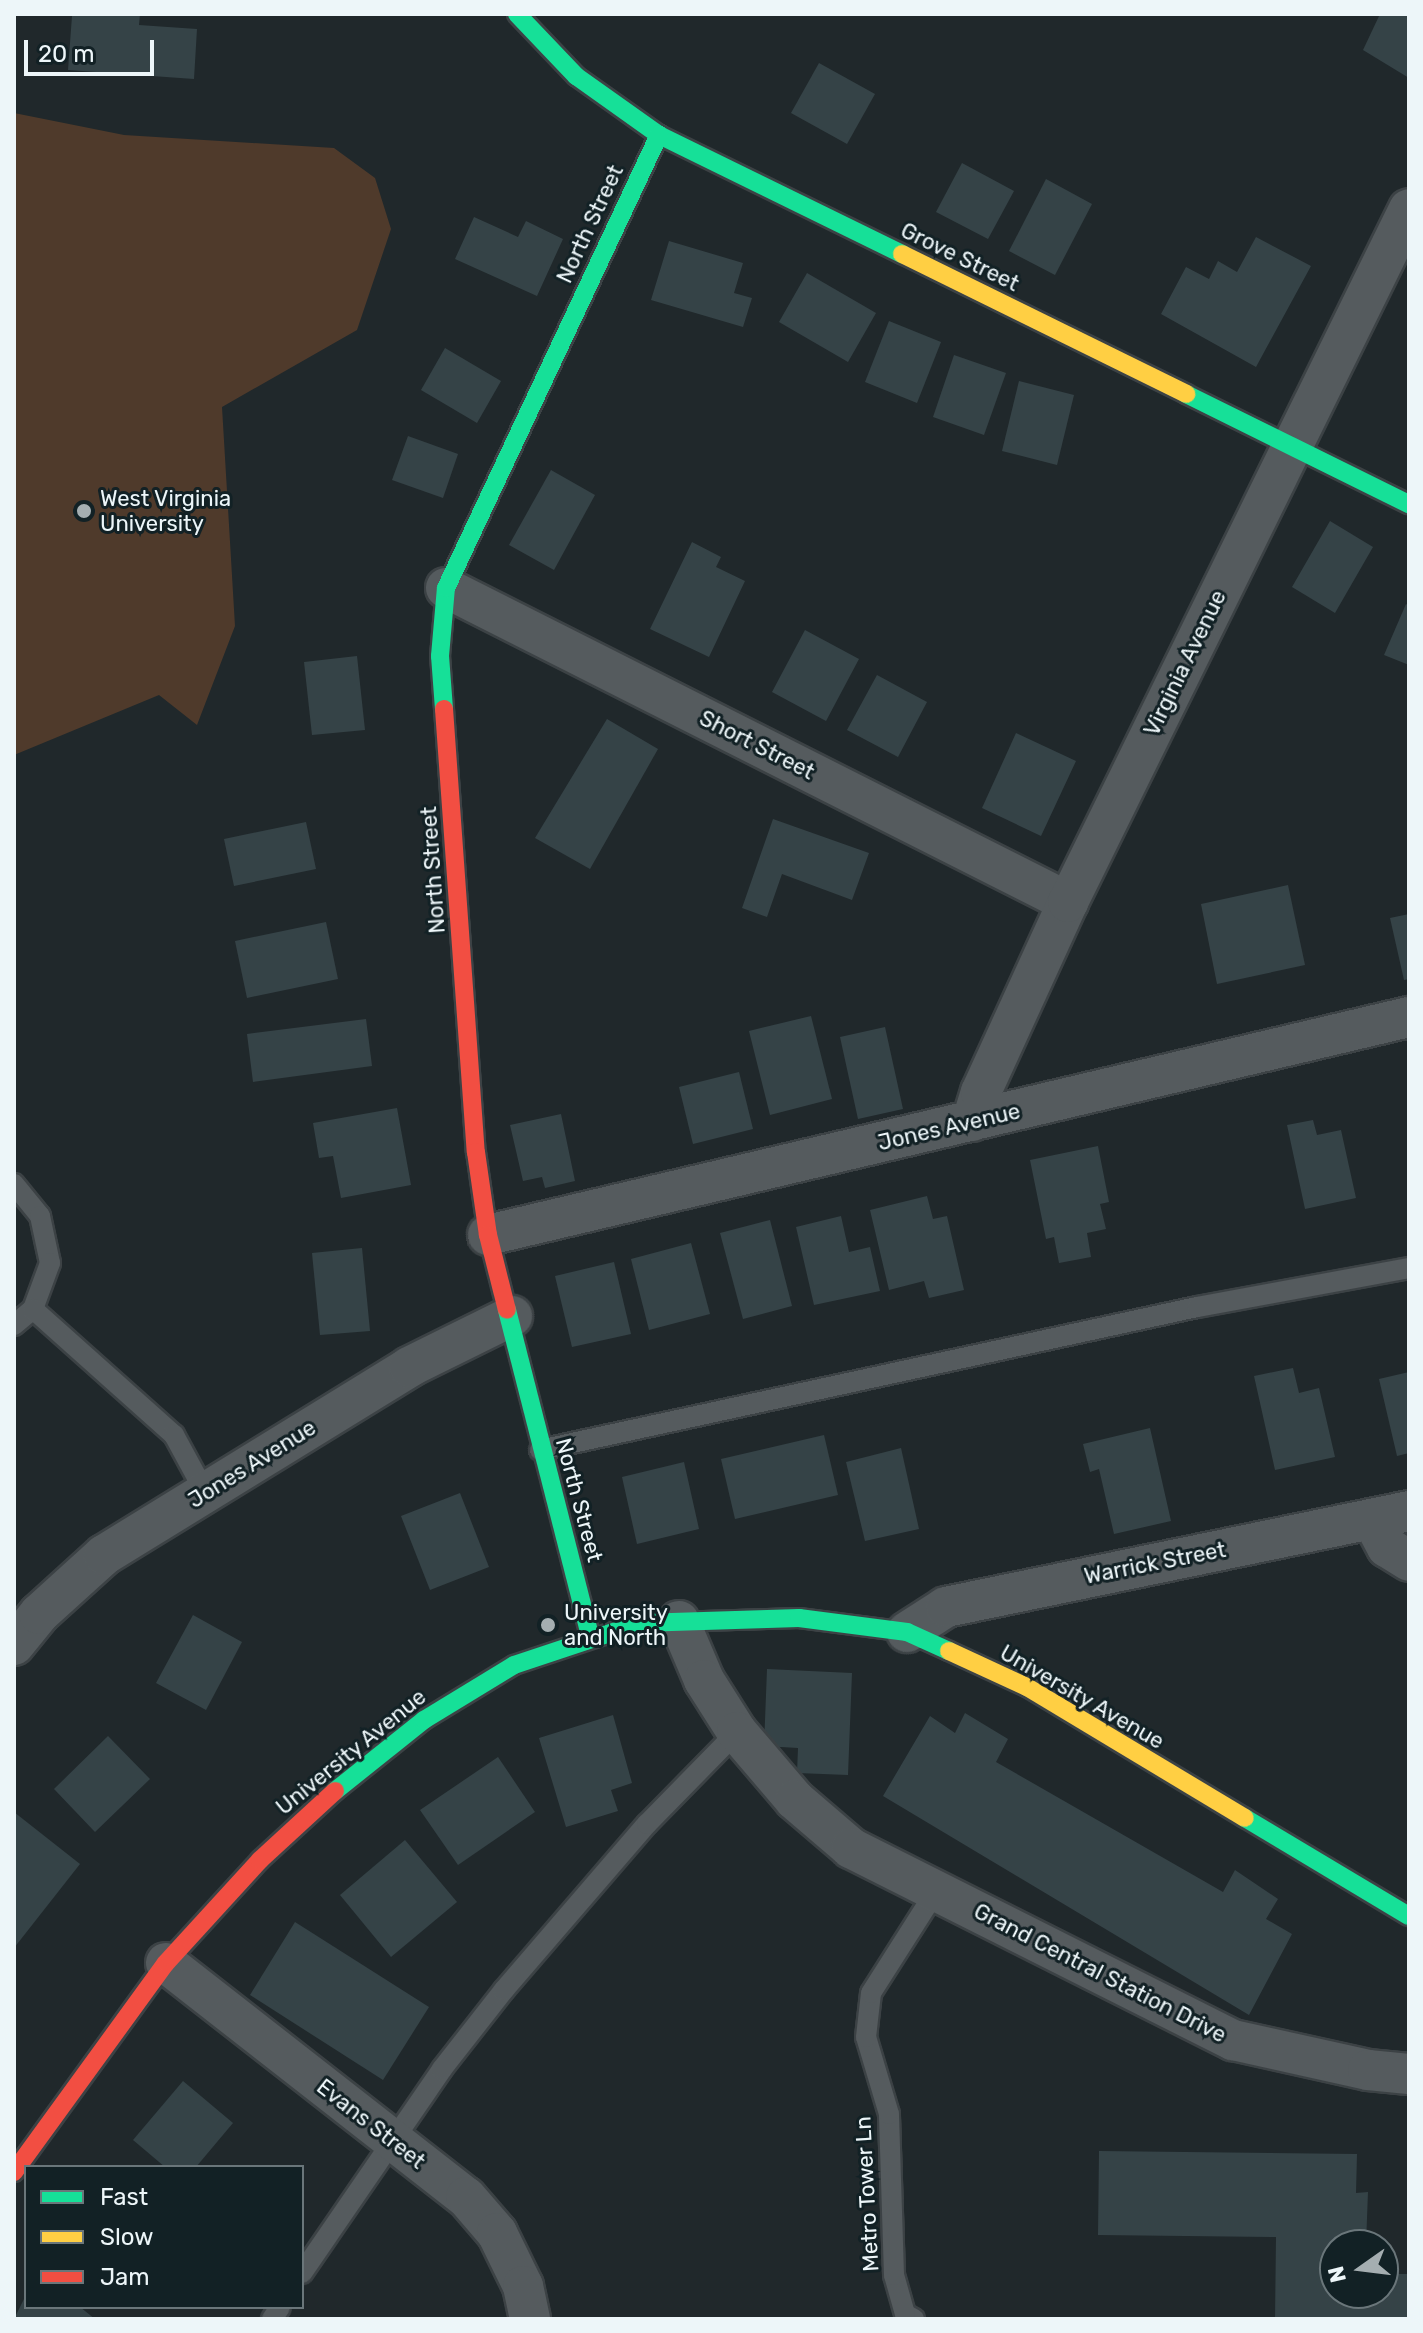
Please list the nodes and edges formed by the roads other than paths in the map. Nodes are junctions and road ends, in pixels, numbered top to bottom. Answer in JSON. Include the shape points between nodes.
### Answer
{"nodes":[{"id":1,"x":517,"y":14,"type":"edge"},
{"id":2,"x":659,"y":135,"type":"junction"},
{"id":3,"x":1409,"y":209,"type":"edge"},
{"id":4,"x":1290,"y":445,"type":"junction"},
{"id":5,"x":1409,"y":504,"type":"edge"},
{"id":6,"x":446,"y":588,"type":"junction"},
{"id":7,"x":1068,"y":902,"type":"junction"},
{"id":8,"x":1409,"y":1017,"type":"edge"},
{"id":9,"x":972,"y":1121,"type":"junction"},
{"id":10,"x":14,"y":1184,"type":"edge"},
{"id":11,"x":488,"y":1235,"type":"junction"},
{"id":12,"x":1409,"y":1268,"type":"edge"},
{"id":13,"x":33,"y":1309,"type":"junction"},
{"id":14,"x":512,"y":1316,"type":"junction"},
{"id":15,"x":14,"y":1325,"type":"edge"},
{"id":16,"x":540,"y":1450,"type":"junction"},
{"id":17,"x":206,"y":1494,"type":"junction"},
{"id":18,"x":1391,"y":1515,"type":"edge"},
{"id":19,"x":1409,"y":1561,"type":"edge"},
{"id":20,"x":679,"y":1621,"type":"junction"},
{"id":21,"x":907,"y":1632,"type":"junction"},
{"id":22,"x":590,"y":1636,"type":"junction"},
{"id":23,"x":14,"y":1645,"type":"edge"},
{"id":24,"x":737,"y":1732,"type":"junction"},
{"id":25,"x":936,"y":1891,"type":"junction"},
{"id":26,"x":1409,"y":1916,"type":"edge"},
{"id":27,"x":166,"y":1963,"type":"junction"},
{"id":28,"x":1409,"y":2074,"type":"edge"},
{"id":29,"x":392,"y":2141,"type":"junction"},
{"id":30,"x":14,"y":2172,"type":"edge"},
{"id":31,"x":304,"y":2270,"type":"edge"},
{"id":32,"x":530,"y":2319,"type":"edge"},
{"id":33,"x":914,"y":2319,"type":"edge"}],
"edges":[{"from":1,"to":2,"type":"street","name":"Grove Street","via":[[576,76]]},
{"from":2,"to":4,"type":"street","name":"Grove Street"},
{"from":2,"to":6,"type":"street","name":"North Street"},
{"from":3,"to":4,"type":"street","name":"Virginia Avenue"},
{"from":4,"to":5,"type":"street","name":"Grove Street"},
{"from":4,"to":7,"type":"street","name":"Virginia Avenue"},
{"from":6,"to":7,"type":"street","name":"Short Street"},
{"from":6,"to":11,"type":"street","name":"North Street","via":[[440,656],[476,1152]]},
{"from":7,"to":9,"type":"street","name":"Virginia Avenue"},
{"from":8,"to":9,"type":"street","name":"Jones Avenue"},
{"from":9,"to":11,"type":"street","name":"Jones Avenue"},
{"from":10,"to":13,"type":"lane","via":[[40,1216],[50,1263]]},
{"from":11,"to":14,"type":"street","name":"North Street"},
{"from":12,"to":16,"type":"lane","via":[[1197,1307]]},
{"from":13,"to":15,"type":"lane"},
{"from":13,"to":17,"type":"lane","via":[[174,1435]]},
{"from":14,"to":16,"type":"street","name":"North Street"},
{"from":14,"to":17,"type":"street","name":"Jones Avenue","via":[[409,1367]]},
{"from":16,"to":22,"type":"street","name":"North Street"},
{"from":17,"to":23,"type":"street","name":"Jones Avenue","via":[[104,1555],[39,1614]]},
{"from":18,"to":19,"type":"street","via":[[1387,1547]]},
{"from":18,"to":21,"type":"street","name":"Warrick Street","via":[[946,1607]]},
{"from":20,"to":21,"type":"street","name":"University Avenue","via":[[799,1618]]},
{"from":20,"to":22,"type":"street","name":"University Avenue"},
{"from":20,"to":24,"type":"street","name":"Grand Central Station Drive","via":[[704,1680]]},
{"from":21,"to":26,"type":"street","name":"University Avenue","via":[[1027,1687]]},
{"from":22,"to":27,"type":"street","name":"University Avenue","via":[[514,1665],[413,1729],[260,1860]]},
{"from":24,"to":25,"type":"street","name":"Grand Central Station Drive","via":[[795,1800],[851,1848]]},
{"from":24,"to":29,"type":"lane","via":[[647,1824],[504,1990]]},
{"from":25,"to":28,"type":"street","name":"Grand Central Station Drive","via":[[1233,2040]]},
{"from":25,"to":33,"type":"lane","name":"Metro Tower Ln","via":[[871,1993],[866,2037],[889,2114],[894,2275],[905,2314]]},
{"from":27,"to":29,"type":"street","name":"Evans Street"},
{"from":27,"to":30,"type":"street","name":"University Avenue"},
{"from":29,"to":31,"type":"lane"},
{"from":29,"to":32,"type":"street","name":"Evans Street","via":[[466,2197],[497,2233],[523,2286]]}]}
